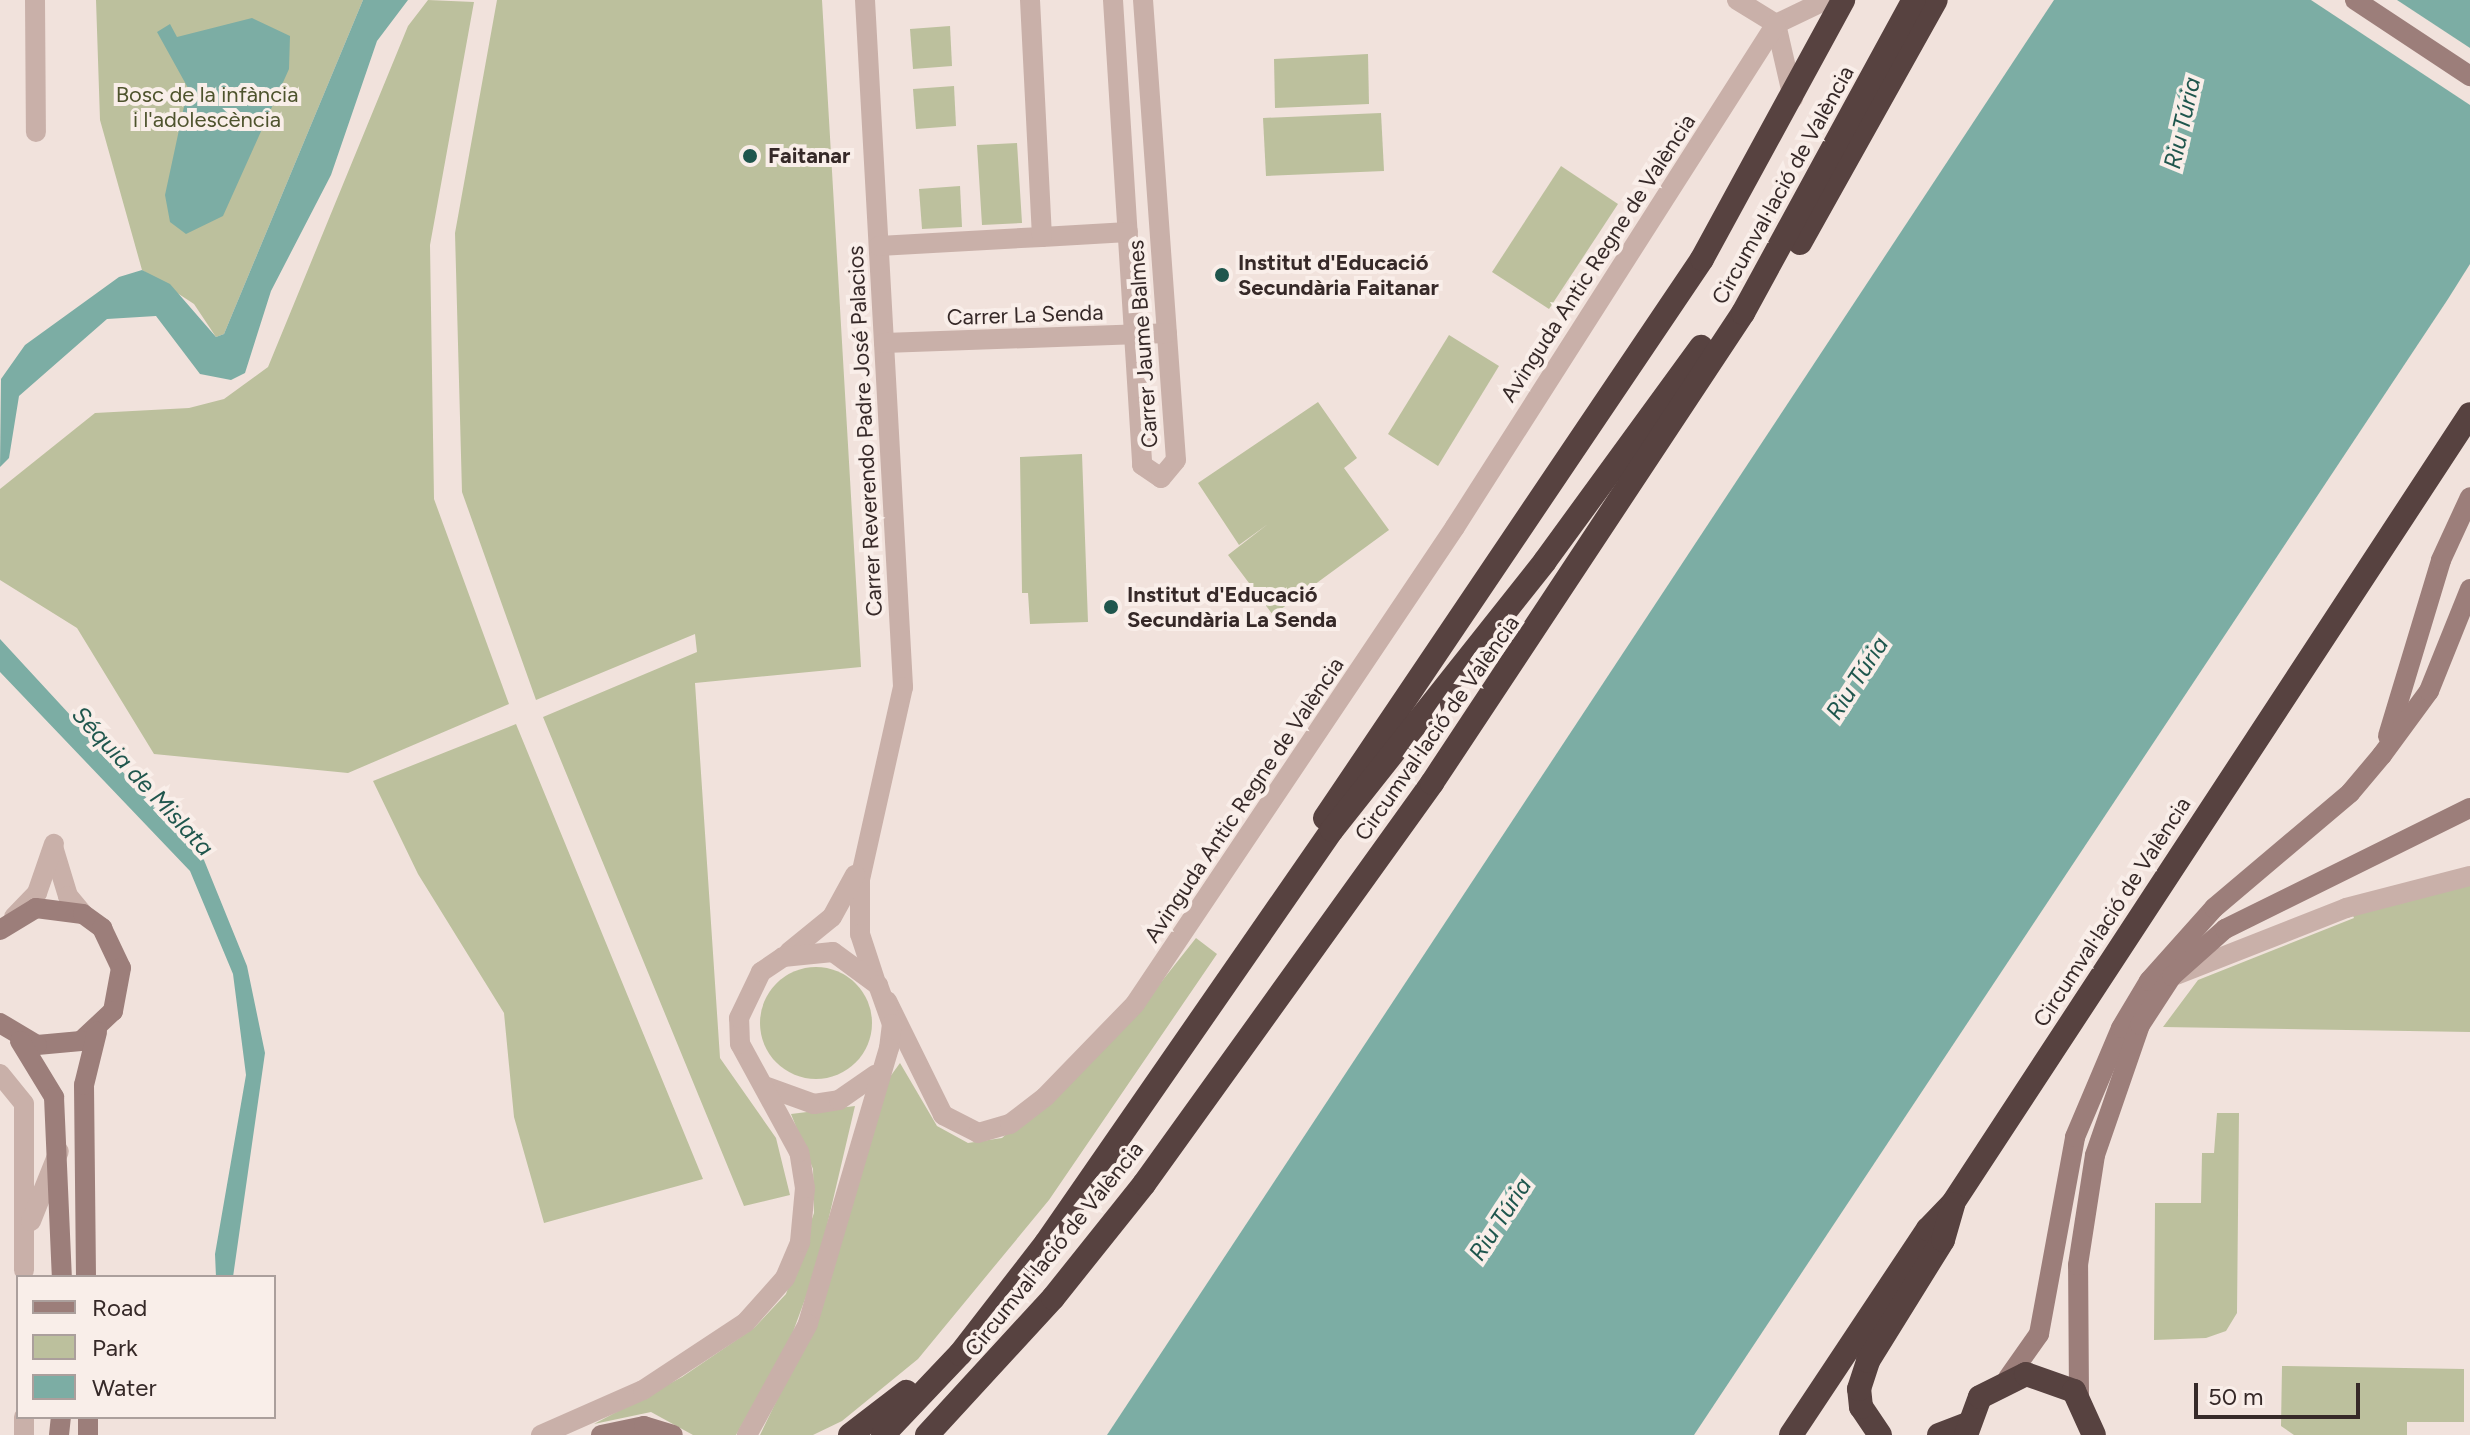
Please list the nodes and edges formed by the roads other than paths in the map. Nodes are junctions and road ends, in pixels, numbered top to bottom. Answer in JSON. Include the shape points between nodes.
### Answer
{"nodes":[{"id":1,"x":35,"y":0,"type":"edge"},
{"id":2,"x":865,"y":0,"type":"edge"},
{"id":3,"x":1030,"y":0,"type":"edge"},
{"id":4,"x":1113,"y":0,"type":"edge"},
{"id":5,"x":1143,"y":0,"type":"edge"},
{"id":6,"x":1737,"y":0,"type":"edge"},
{"id":7,"x":1826,"y":0,"type":"edge"},
{"id":8,"x":1843,"y":0,"type":"edge"},
{"id":9,"x":1914,"y":0,"type":"edge"},
{"id":10,"x":1936,"y":0,"type":"edge"},
{"id":11,"x":2355,"y":0,"type":"edge"},
{"id":12,"x":1776,"y":24,"type":"junction"},
{"id":13,"x":2470,"y":76,"type":"edge"},
{"id":14,"x":1793,"y":101,"type":"junction"},
{"id":15,"x":36,"y":132,"type":"dead end"},
{"id":16,"x":1804,"y":202,"type":"junction"},
{"id":17,"x":1128,"y":232,"type":"junction"},
{"id":18,"x":1042,"y":237,"type":"junction"},
{"id":19,"x":879,"y":246,"type":"junction"},
{"id":20,"x":1167,"y":333,"type":"junction"},
{"id":21,"x":1135,"y":336,"type":"junction"},
{"id":22,"x":884,"y":343,"type":"junction"},
{"id":23,"x":2470,"y":414,"type":"edge"},
{"id":24,"x":2470,"y":497,"type":"edge"},
{"id":25,"x":2470,"y":589,"type":"edge"},
{"id":26,"x":1545,"y":618,"type":"junction"},
{"id":27,"x":2382,"y":755,"type":"junction"},
{"id":28,"x":2470,"y":808,"type":"edge"},
{"id":29,"x":863,"y":855,"type":"junction"},
{"id":30,"x":2470,"y":876,"type":"edge"},
{"id":31,"x":83,"y":914,"type":"junction"},
{"id":32,"x":7,"y":924,"type":"edge"},
{"id":33,"x":783,"y":957,"type":"junction"},
{"id":34,"x":2172,"y":976,"type":"junction"},
{"id":35,"x":875,"y":980,"type":"junction"},
{"id":36,"x":887,"y":1001,"type":"junction"},
{"id":37,"x":1196,"y":1023,"type":"junction"},
{"id":38,"x":5,"y":1029,"type":"edge"},
{"id":39,"x":99,"y":1029,"type":"junction"},
{"id":40,"x":879,"y":1070,"type":"junction"},
{"id":41,"x":2,"y":1075,"type":"edge"},
{"id":42,"x":767,"y":1087,"type":"junction"},
{"id":43,"x":60,"y":1147,"type":"junction"},
{"id":44,"x":1953,"y":1203,"type":"junction"},
{"id":45,"x":24,"y":1274,"type":"edge"},
{"id":46,"x":62,"y":1275,"type":"edge"},
{"id":47,"x":86,"y":1275,"type":"edge"},
{"id":48,"x":986,"y":1316,"type":"junction"},
{"id":49,"x":2008,"y":1378,"type":"junction"},
{"id":50,"x":2079,"y":1397,"type":"junction"},
{"id":51,"x":1967,"y":1430,"type":"edge"},
{"id":52,"x":541,"y":1435,"type":"edge"},
{"id":53,"x":601,"y":1435,"type":"edge"},
{"id":54,"x":673,"y":1435,"type":"edge"},
{"id":55,"x":747,"y":1435,"type":"edge"},
{"id":56,"x":850,"y":1435,"type":"edge"},
{"id":57,"x":883,"y":1435,"type":"edge"},
{"id":58,"x":927,"y":1435,"type":"edge"},
{"id":59,"x":1791,"y":1435,"type":"edge"},
{"id":60,"x":1880,"y":1435,"type":"edge"},
{"id":61,"x":1939,"y":1435,"type":"edge"},
{"id":62,"x":2094,"y":1435,"type":"edge"}],
"edges":[{"from":1,"to":15,"type":"street"},
{"from":2,"to":19,"type":"street","name":"Carrer Reverendo Padre José Palacios"},
{"from":3,"to":18,"type":"street"},
{"from":4,"to":17,"type":"street","name":"Carrer Jaume Balmes"},
{"from":5,"to":20,"type":"street","name":"Carrer Jaume Balmes"},
{"from":6,"to":12,"type":"street"},
{"from":7,"to":12,"type":"street"},
{"from":8,"to":14,"type":"highway"},
{"from":9,"to":16,"type":"highway","name":"Circumval·lació de València"},
{"from":10,"to":26,"type":"highway","via":[[1717,376]]},
{"from":11,"to":13,"type":"main road"},
{"from":12,"to":14,"type":"street"},
{"from":12,"to":36,"type":"street","name":"Avinguda Antic Regne de València","via":[[1455,527],[1135,1004],[1045,1097],[1010,1124],[978,1133],[943,1115]]},
{"from":14,"to":37,"type":"highway","via":[[1702,259],[1297,859]]},
{"from":16,"to":26,"type":"highway","name":"Circumval·lació de València","via":[[1743,313]]},
{"from":16,"to":37,"type":"highway","via":[[1639,437],[1332,830]]},
{"from":17,"to":18,"type":"street"},
{"from":17,"to":21,"type":"street","name":"Carrer Jaume Balmes"},
{"from":18,"to":19,"type":"street"},
{"from":19,"to":22,"type":"street","name":"Carrer Reverendo Padre José Palacios"},
{"from":20,"to":21,"type":"street","name":"Carrer La Senda"},
{"from":20,"to":21,"type":"street","name":"Carrer Jaume Balmes","via":[[1176,460],[1161,478],[1142,465]]},
{"from":21,"to":22,"type":"street","name":"Carrer La Senda"},
{"from":22,"to":29,"type":"street","name":"Carrer Reverendo Padre José Palacios","via":[[903,687]]},
{"from":23,"to":44,"type":"highway","name":"Circumval·lació de València"},
{"from":24,"to":27,"type":"main road","via":[[2441,560]]},
{"from":25,"to":27,"type":"main road","via":[[2429,691]]},
{"from":26,"to":58,"type":"highway","name":"Circumval·lació de València","via":[[1144,1184],[1053,1298]]},
{"from":27,"to":49,"type":"main road","via":[[2350,793],[2214,908],[2149,981],[2092,1088],[2057,1214],[2039,1334]]},
{"from":28,"to":34,"type":"main road","via":[[2225,929]]},
{"from":29,"to":33,"type":"street","name":"Carrer Reverendo Padre José Palacios","via":[[832,917]]},
{"from":29,"to":35,"type":"street","name":"Carrer Reverendo Padre José Palacios","via":[[860,934]]},
{"from":30,"to":34,"type":"street","via":[[2346,908]]},
{"from":31,"to":32,"type":"main road","via":[[36,908]]},
{"from":31,"to":32,"type":"street","via":[[68,896],[54,844],[37,893]]},
{"from":31,"to":39,"type":"main road","via":[[102,928],[121,968],[113,1011]]},
{"from":33,"to":35,"type":"street","via":[[833,952]]},
{"from":33,"to":42,"type":"street","via":[[754,982],[739,1018],[750,1068]]},
{"from":34,"to":50,"type":"main road","via":[[2140,1025],[2095,1155],[2078,1265]]},
{"from":35,"to":36,"type":"street"},
{"from":36,"to":40,"type":"street","via":[[892,1024]]},
{"from":37,"to":48,"type":"highway","name":"Circumval·lació de València","via":[[1046,1243]]},
{"from":38,"to":39,"type":"main road","via":[[59,1047]]},
{"from":38,"to":43,"type":"main road","via":[[54,1097]]},
{"from":39,"to":47,"type":"main road","via":[[85,1075]]},
{"from":40,"to":42,"type":"street","via":[[851,1094],[814,1104]]},
{"from":40,"to":55,"type":"street","via":[[808,1324]]},
{"from":41,"to":45,"type":"street","via":[[24,1104]]},
{"from":42,"to":52,"type":"street","via":[[799,1152],[805,1188],[800,1242],[785,1278],[746,1322],[643,1390]]},
{"from":43,"to":45,"type":"street","via":[[35,1206]]},
{"from":43,"to":46,"type":"main road"},
{"from":44,"to":59,"type":"highway","name":"Circumval·lació de València","via":[[1928,1229]]},
{"from":44,"to":60,"type":"highway","via":[[1943,1240],[1868,1361],[1859,1389],[1861,1407]]},
{"from":48,"to":56,"type":"highway"},
{"from":48,"to":57,"type":"highway","name":"Circumval·lació de València"},
{"from":49,"to":50,"type":"highway","via":[[2046,1376]]},
{"from":49,"to":51,"type":"highway","via":[[1980,1397]]},
{"from":50,"to":62,"type":"highway"},
{"from":51,"to":61,"type":"highway"},
{"from":53,"to":54,"type":"main road","via":[[644,1426]]}]}
